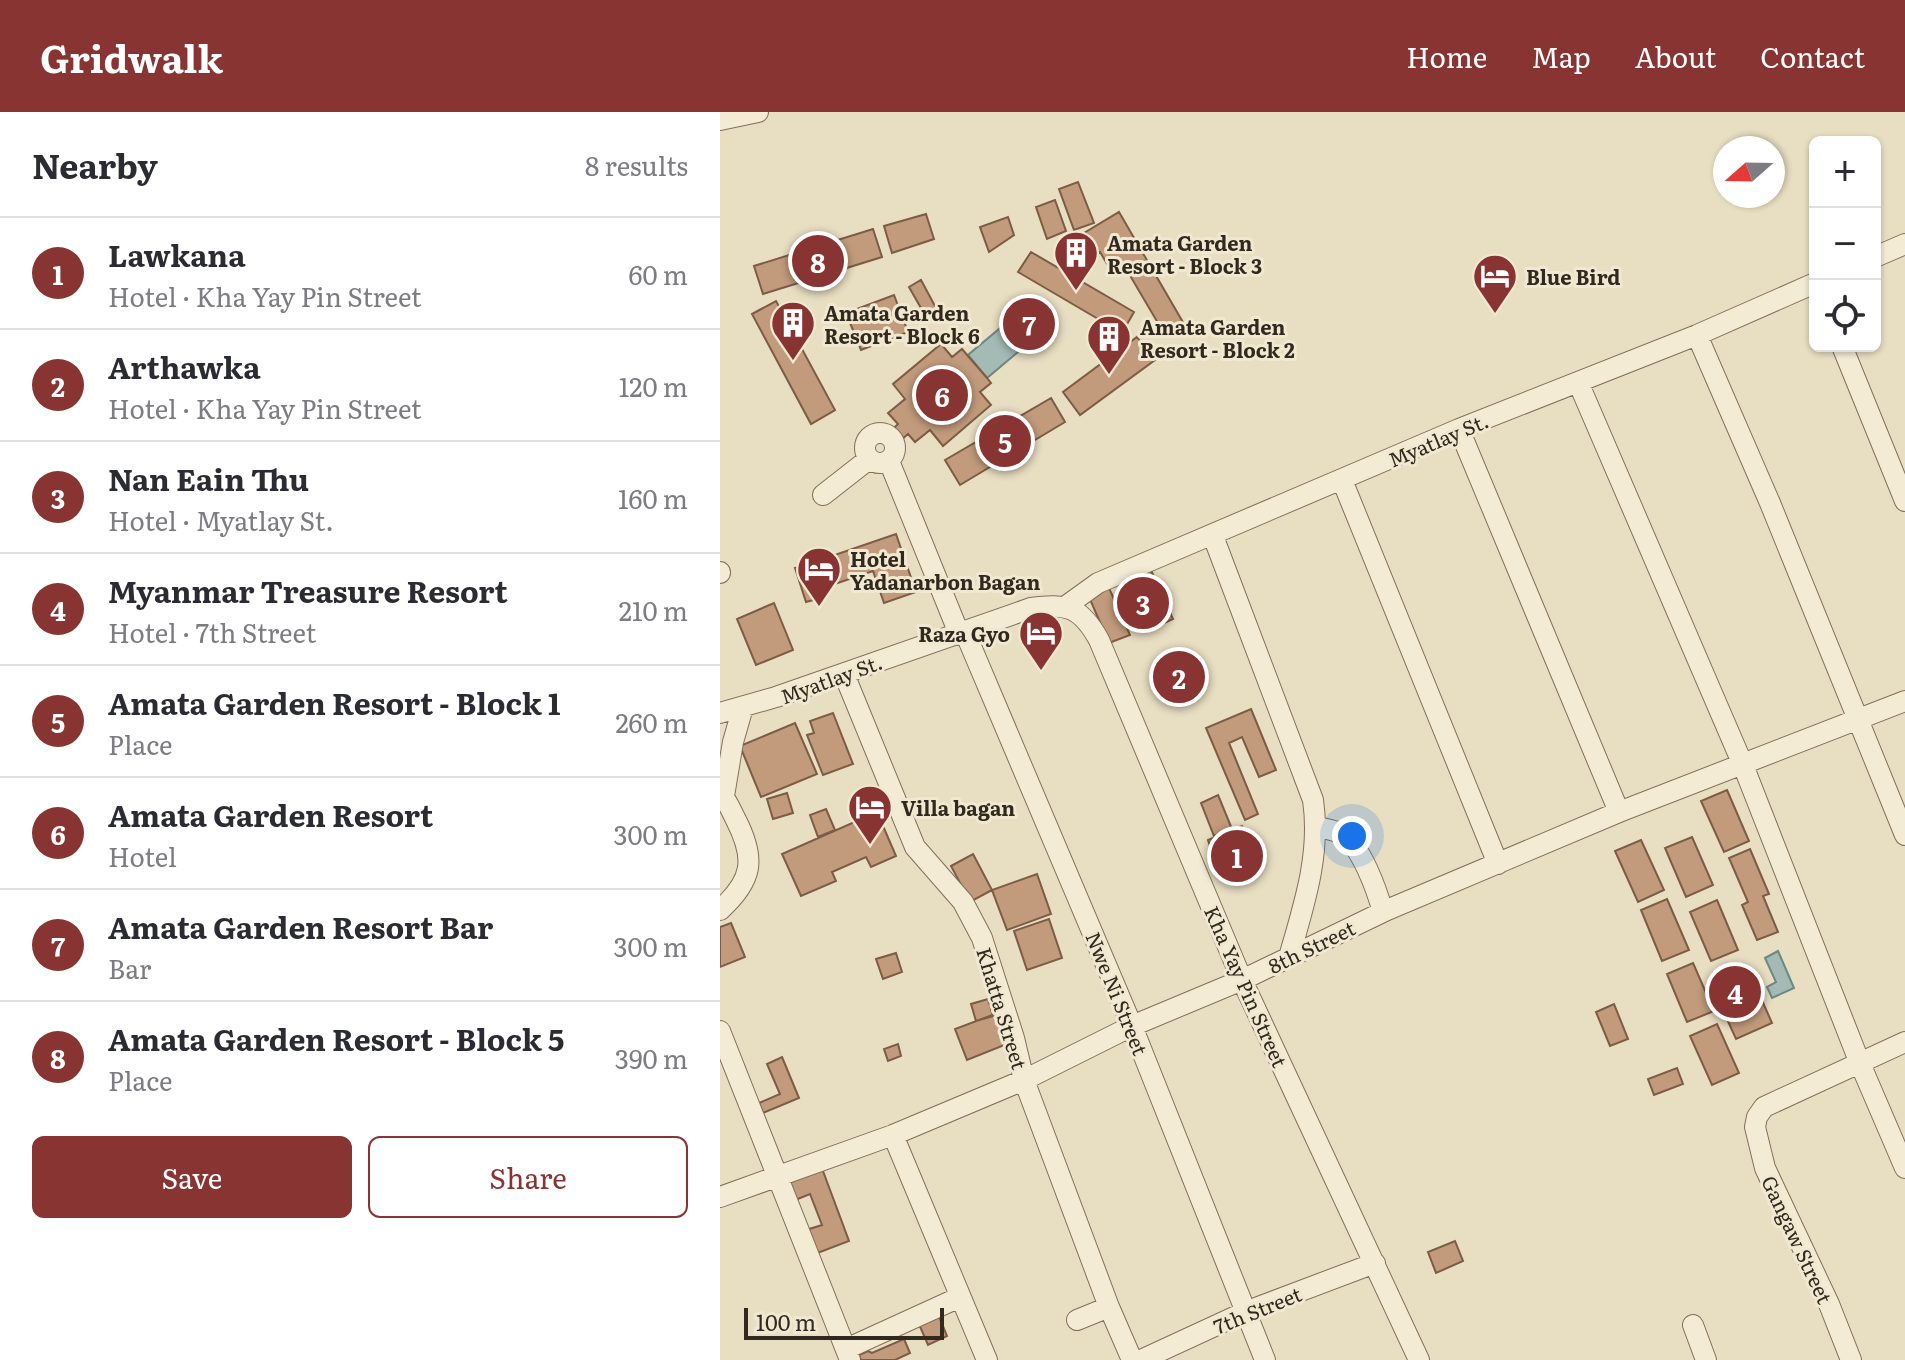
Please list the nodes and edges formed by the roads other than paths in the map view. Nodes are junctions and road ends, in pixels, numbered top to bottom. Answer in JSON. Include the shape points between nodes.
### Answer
{"nodes":[{"id":1,"x":758,"y":112,"type":"edge"},
{"id":2,"x":720,"y":120,"type":"edge"},
{"id":3,"x":1905,"y":244,"type":"edge"},
{"id":4,"x":1881,"y":254,"type":"edge"},
{"id":5,"x":1809,"y":286,"type":"edge"},
{"id":6,"x":1697,"y":335,"type":"junction"},
{"id":7,"x":1844,"y":352,"type":"edge"},
{"id":8,"x":1578,"y":382,"type":"junction"},
{"id":9,"x":1459,"y":429,"type":"junction"},
{"id":10,"x":1342,"y":480,"type":"junction"},
{"id":11,"x":823,"y":495,"type":"dead end"},
{"id":12,"x":1905,"y":501,"type":"edge"},
{"id":13,"x":1213,"y":536,"type":"junction"},
{"id":14,"x":1066,"y":606,"type":"junction"},
{"id":15,"x":961,"y":631,"type":"junction"},
{"id":16,"x":844,"y":674,"type":"junction"},
{"id":17,"x":1905,"y":701,"type":"edge"},
{"id":18,"x":743,"y":707,"type":"junction"},
{"id":19,"x":720,"y":713,"type":"edge"},
{"id":20,"x":1859,"y":719,"type":"junction"},
{"id":21,"x":1743,"y":765,"type":"junction"},
{"id":22,"x":722,"y":794,"type":"edge"},
{"id":23,"x":1619,"y":812,"type":"junction"},
{"id":24,"x":1317,"y":827,"type":"junction"},
{"id":25,"x":1905,"y":835,"type":"edge"},
{"id":26,"x":1498,"y":864,"type":"junction"},
{"id":27,"x":720,"y":910,"type":"edge"},
{"id":28,"x":1383,"y":912,"type":"junction"},
{"id":29,"x":1289,"y":957,"type":"junction"},
{"id":30,"x":1242,"y":980,"type":"junction"},
{"id":31,"x":1132,"y":1026,"type":"junction"},
{"id":32,"x":720,"y":1031,"type":"edge"},
{"id":33,"x":1905,"y":1042,"type":"edge"},
{"id":34,"x":1859,"y":1061,"type":"junction"},
{"id":35,"x":1024,"y":1080,"type":"junction"},
{"id":36,"x":893,"y":1135,"type":"junction"},
{"id":37,"x":1905,"y":1168,"type":"edge"},
{"id":38,"x":775,"y":1176,"type":"junction"},
{"id":39,"x":720,"y":1197,"type":"edge"},
{"id":40,"x":1375,"y":1263,"type":"junction"},
{"id":41,"x":960,"y":1297,"type":"junction"},
{"id":42,"x":1109,"y":1307,"type":"junction"},
{"id":43,"x":1245,"y":1312,"type":"junction"},
{"id":44,"x":1077,"y":1320,"type":"dead end"},
{"id":45,"x":1693,"y":1325,"type":"dead end"},
{"id":46,"x":848,"y":1355,"type":"edge"},
{"id":47,"x":987,"y":1360,"type":"edge"},
{"id":48,"x":1132,"y":1360,"type":"edge"},
{"id":49,"x":1141,"y":1360,"type":"edge"},
{"id":50,"x":1265,"y":1360,"type":"edge"},
{"id":51,"x":1419,"y":1360,"type":"edge"},
{"id":52,"x":1706,"y":1360,"type":"edge"},
{"id":53,"x":1851,"y":1360,"type":"edge"}],
"edges":[{"from":1,"to":2,"type":"street"},
{"from":3,"to":4,"type":"street"},
{"from":5,"to":6,"type":"street","name":"Myatlay St."},
{"from":6,"to":8,"type":"street","name":"Myatlay St."},
{"from":6,"to":20,"type":"street"},
{"from":7,"to":12,"type":"street"},
{"from":8,"to":9,"type":"street","name":"Myatlay St."},
{"from":8,"to":21,"type":"street"},
{"from":9,"to":10,"type":"street","name":"Myatlay St."},
{"from":9,"to":23,"type":"street"},
{"from":10,"to":13,"type":"street","name":"Myatlay St."},
{"from":10,"to":26,"type":"street"},
{"from":11,"to":15,"type":"street","name":"Nwe Ni Street","via":[[879,460]]},
{"from":13,"to":14,"type":"street","name":"Myatlay St.","via":[[1098,583]]},
{"from":13,"to":24,"type":"street","via":[[1313,800]]},
{"from":14,"to":15,"type":"street","name":"Myatlay St.","via":[[1031,608]]},
{"from":14,"to":30,"type":"street","name":"Kha Yay Pin Street","via":[[1086,619],[1099,640]]},
{"from":15,"to":16,"type":"street","name":"Myatlay St."},
{"from":15,"to":31,"type":"street","name":"Nwe Ni Street"},
{"from":16,"to":18,"type":"street","name":"Myatlay St."},
{"from":16,"to":35,"type":"street","name":"Khatta Street","via":[[915,847],[963,902],[982,938]]},
{"from":17,"to":20,"type":"street","name":"8th Street"},
{"from":18,"to":19,"type":"street","name":"Myatlay St."},
{"from":18,"to":22,"type":"street"},
{"from":20,"to":21,"type":"street","name":"8th Street"},
{"from":20,"to":25,"type":"street"},
{"from":21,"to":23,"type":"street","name":"8th Street"},
{"from":21,"to":34,"type":"street"},
{"from":22,"to":27,"type":"street","via":[[747,841],[750,865],[742,885]]},
{"from":23,"to":26,"type":"street","name":"8th Street"},
{"from":24,"to":28,"type":"street","via":[[1348,840],[1375,885]]},
{"from":24,"to":29,"type":"street","via":[[1307,897]]},
{"from":26,"to":28,"type":"street","name":"8th Street"},
{"from":28,"to":29,"type":"street","name":"8th Street"},
{"from":29,"to":30,"type":"street","name":"8th Street"},
{"from":30,"to":31,"type":"street","name":"8th Street"},
{"from":30,"to":40,"type":"street","name":"Kha Yay Pin Street"},
{"from":31,"to":35,"type":"street","name":"8th Street"},
{"from":31,"to":43,"type":"street","name":"Nwe Ni Street"},
{"from":32,"to":38,"type":"street"},
{"from":33,"to":34,"type":"street"},
{"from":34,"to":37,"type":"street"},
{"from":34,"to":53,"type":"street","name":"Gangaw Street","via":[[1764,1107],[1755,1127],[1765,1168]]},
{"from":35,"to":36,"type":"street","name":"8th Street"},
{"from":35,"to":42,"type":"street","name":"Khatta Street"},
{"from":36,"to":38,"type":"street","name":"8th Street"},
{"from":36,"to":41,"type":"street"},
{"from":38,"to":39,"type":"street","name":"8th Street"},
{"from":38,"to":46,"type":"street"},
{"from":40,"to":43,"type":"street","name":"7th Street"},
{"from":40,"to":51,"type":"street","name":"Kha Yay Pin Street"},
{"from":41,"to":46,"type":"street"},
{"from":41,"to":47,"type":"street"},
{"from":42,"to":44,"type":"street"},
{"from":42,"to":48,"type":"street","name":"Khatta Street"},
{"from":43,"to":49,"type":"street","name":"7th Street"},
{"from":43,"to":50,"type":"street","name":"Nwe Ni Street"},
{"from":45,"to":52,"type":"street"}]}
